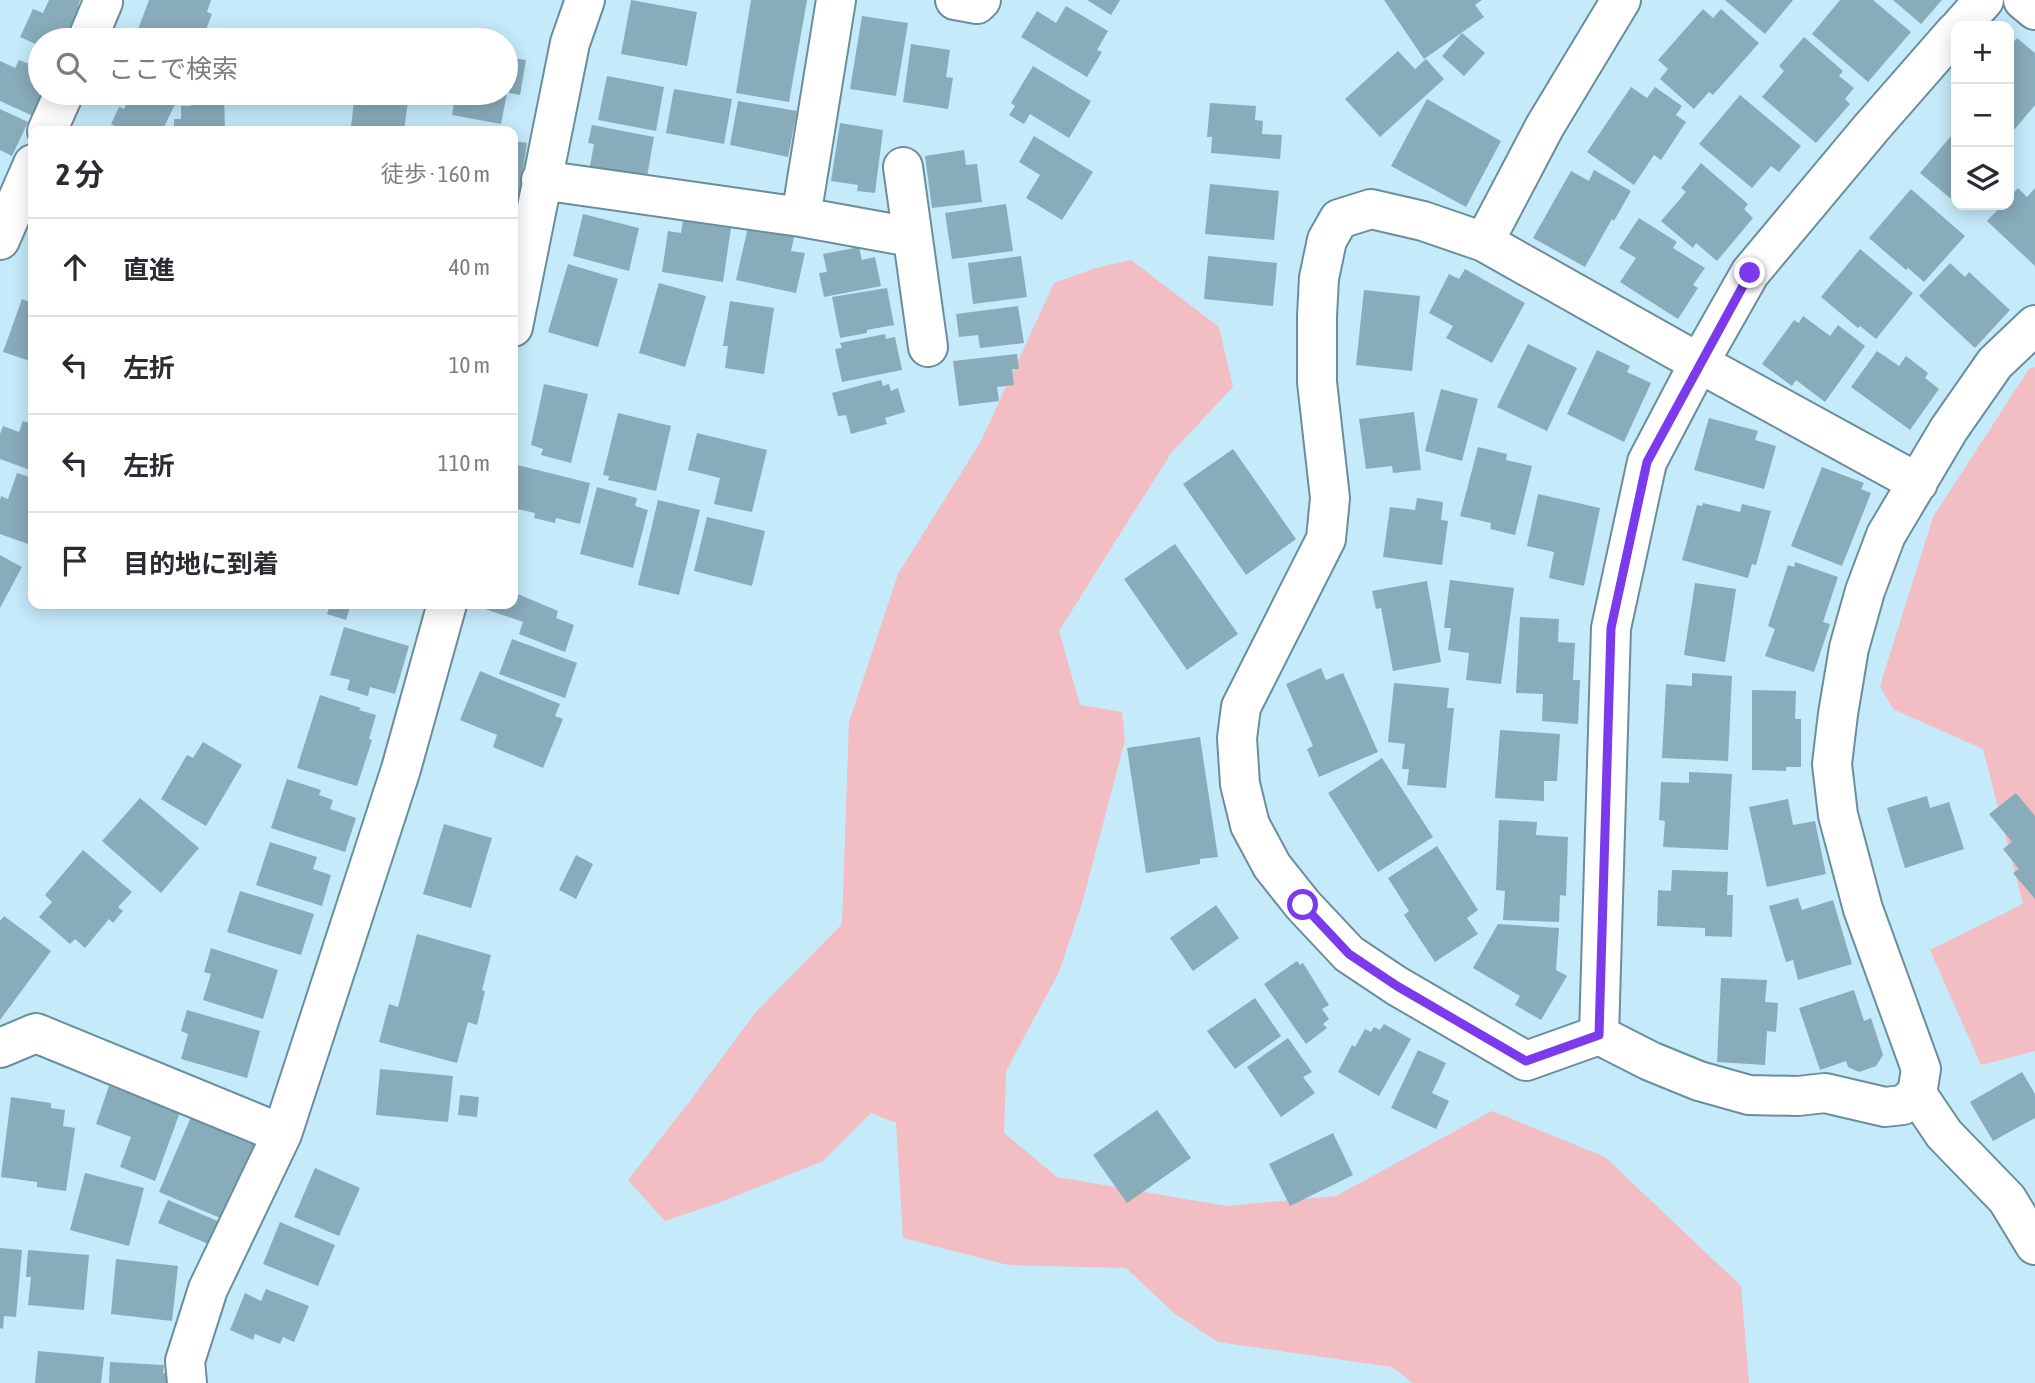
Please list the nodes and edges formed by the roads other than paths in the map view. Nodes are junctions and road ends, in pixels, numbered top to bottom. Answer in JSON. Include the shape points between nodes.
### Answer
{"nodes":[{"id":1,"x":102,"y":0,"type":"edge"},
{"id":2,"x":585,"y":0,"type":"edge"},
{"id":3,"x":836,"y":0,"type":"edge"},
{"id":4,"x":955,"y":0,"type":"edge"},
{"id":5,"x":981,"y":0,"type":"edge"},
{"id":6,"x":1621,"y":0,"type":"edge"},
{"id":7,"x":1984,"y":0,"type":"edge"},
{"id":8,"x":2023,"y":0,"type":"edge"},
{"id":9,"x":2035,"y":10,"type":"edge"},
{"id":10,"x":1965,"y":21,"type":"edge"},
{"id":11,"x":92,"y":28,"type":"edge"},
{"id":12,"x":1951,"y":37,"type":"edge"},
{"id":13,"x":59,"y":105,"type":"edge"},
{"id":14,"x":49,"y":126,"type":"edge"},
{"id":15,"x":903,"y":167,"type":"dead end"},
{"id":16,"x":541,"y":180,"type":"junction"},
{"id":17,"x":28,"y":186,"type":"edge"},
{"id":18,"x":801,"y":217,"type":"junction"},
{"id":19,"x":911,"y":237,"type":"junction"},
{"id":20,"x":0,"y":240,"type":"edge"},
{"id":21,"x":1484,"y":242,"type":"junction"},
{"id":22,"x":518,"y":301,"type":"edge"},
{"id":23,"x":2035,"y":325,"type":"edge"},
{"id":24,"x":928,"y":347,"type":"dead end"},
{"id":25,"x":1699,"y":363,"type":"junction"},
{"id":26,"x":1919,"y":483,"type":"junction"},
{"id":27,"x":446,"y":609,"type":"edge"},
{"id":28,"x":1599,"y":1035,"type":"junction"},
{"id":29,"x":0,"y":1048,"type":"edge"},
{"id":30,"x":1917,"y":1094,"type":"junction"},
{"id":31,"x":282,"y":1134,"type":"junction"},
{"id":32,"x":2035,"y":1245,"type":"edge"},
{"id":33,"x":187,"y":1383,"type":"edge"}],
"edges":[{"from":1,"to":11,"type":"street"},
{"from":2,"to":16,"type":"street","via":[[570,43]]},
{"from":3,"to":18,"type":"street"},
{"from":4,"to":5,"type":"street","via":[[977,4]]},
{"from":6,"to":21,"type":"street","via":[[1545,126]]},
{"from":7,"to":10,"type":"street"},
{"from":8,"to":9,"type":"street"},
{"from":12,"to":25,"type":"street","via":[[1750,273]]},
{"from":13,"to":14,"type":"street"},
{"from":15,"to":19,"type":"street"},
{"from":16,"to":18,"type":"street"},
{"from":16,"to":22,"type":"street"},
{"from":17,"to":20,"type":"street"},
{"from":18,"to":19,"type":"street"},
{"from":19,"to":24,"type":"street"},
{"from":21,"to":25,"type":"street"},
{"from":21,"to":28,"type":"street","via":[[1423,220],[1371,209],[1339,219],[1327,240],[1318,278],[1317,316],[1317,382],[1330,498],[1326,539],[1241,707],[1237,738],[1240,784],[1250,825],[1272,866],[1349,954],[1526,1061]]},
{"from":23,"to":26,"type":"street","via":[[1995,363],[1949,429]]},
{"from":25,"to":26,"type":"street"},
{"from":25,"to":28,"type":"street","via":[[1647,462],[1611,628]]},
{"from":26,"to":30,"type":"street","via":[[1886,535],[1865,592],[1849,648],[1832,764],[1850,867],[1921,1069]]},
{"from":27,"to":31,"type":"street","via":[[401,769]]},
{"from":28,"to":30,"type":"street","via":[[1699,1081],[1749,1095],[1825,1093],[1885,1107],[1903,1105]]},
{"from":29,"to":31,"type":"street","via":[[36,1033]]},
{"from":30,"to":32,"type":"street","via":[[1944,1133],[2007,1199]]},
{"from":31,"to":33,"type":"street","via":[[208,1289],[185,1361]]}]}
